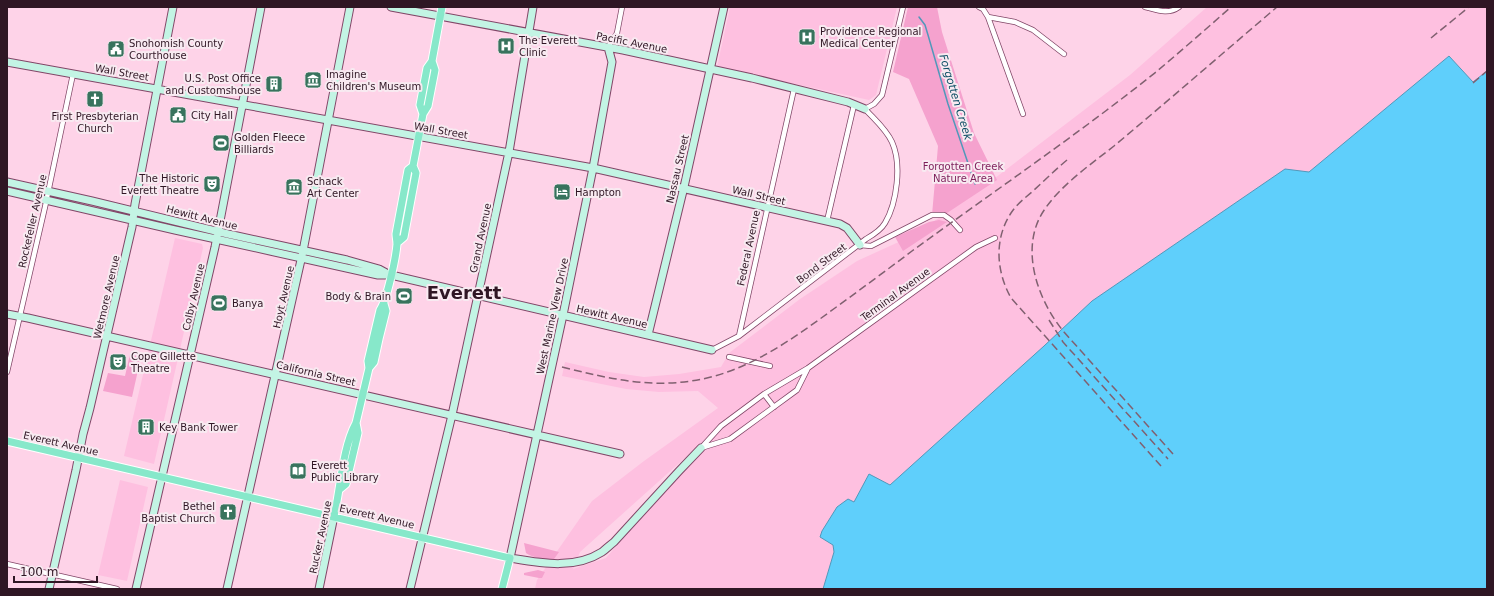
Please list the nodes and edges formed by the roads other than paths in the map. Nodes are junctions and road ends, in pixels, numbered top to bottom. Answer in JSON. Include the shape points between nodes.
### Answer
{"nodes":[{"id":1,"x":173,"y":7,"type":"edge"},
{"id":2,"x":261,"y":7,"type":"edge"},
{"id":3,"x":350,"y":7,"type":"edge"},
{"id":4,"x":391,"y":7,"type":"edge"},
{"id":5,"x":442,"y":7,"type":"edge"},
{"id":6,"x":533,"y":7,"type":"edge"},
{"id":7,"x":622,"y":7,"type":"edge"},
{"id":8,"x":724,"y":7,"type":"edge"},
{"id":9,"x":903,"y":7,"type":"edge"},
{"id":10,"x":979,"y":7,"type":"edge"},
{"id":11,"x":1145,"y":7,"type":"edge"},
{"id":12,"x":1179,"y":7,"type":"edge"},
{"id":13,"x":440,"y":16,"type":"junction"},
{"id":14,"x":988,"y":17,"type":"junction"},
{"id":15,"x":529,"y":32,"type":"junction"},
{"id":16,"x":608,"y":47,"type":"junction"},
{"id":17,"x":1064,"y":54,"type":"dead end"},
{"id":18,"x":7,"y":62,"type":"edge"},
{"id":19,"x":711,"y":69,"type":"junction"},
{"id":20,"x":73,"y":74,"type":"junction"},
{"id":21,"x":158,"y":89,"type":"junction"},
{"id":22,"x":794,"y":89,"type":"junction"},
{"id":23,"x":243,"y":104,"type":"junction"},
{"id":24,"x":854,"y":105,"type":"junction"},
{"id":25,"x":865,"y":109,"type":"junction"},
{"id":26,"x":1023,"y":114,"type":"dead end"},
{"id":27,"x":329,"y":120,"type":"junction"},
{"id":28,"x":419,"y":136,"type":"junction"},
{"id":29,"x":509,"y":152,"type":"junction"},
{"id":30,"x":593,"y":168,"type":"junction"},
{"id":31,"x":7,"y":182,"type":"edge"},
{"id":32,"x":683,"y":189,"type":"junction"},
{"id":33,"x":7,"y":191,"type":"edge"},
{"id":34,"x":48,"y":192,"type":"junction"},
{"id":35,"x":46,"y":200,"type":"junction"},
{"id":36,"x":767,"y":207,"type":"junction"},
{"id":37,"x":134,"y":211,"type":"junction"},
{"id":38,"x":133,"y":220,"type":"junction"},
{"id":39,"x":827,"y":221,"type":"junction"},
{"id":40,"x":960,"y":230,"type":"dead end"},
{"id":41,"x":218,"y":232,"type":"junction"},
{"id":42,"x":995,"y":238,"type":"dead end"},
{"id":43,"x":216,"y":239,"type":"junction"},
{"id":44,"x":860,"y":245,"type":"junction"},
{"id":45,"x":302,"y":255,"type":"junction"},
{"id":46,"x":390,"y":275,"type":"junction"},
{"id":47,"x":478,"y":296,"type":"junction"},
{"id":48,"x":7,"y":314,"type":"edge"},
{"id":49,"x":563,"y":315,"type":"junction"},
{"id":50,"x":20,"y":316,"type":"junction"},
{"id":51,"x":648,"y":335,"type":"junction"},
{"id":52,"x":107,"y":336,"type":"junction"},
{"id":53,"x":739,"y":336,"type":"junction"},
{"id":54,"x":712,"y":350,"type":"joint"},
{"id":55,"x":190,"y":355,"type":"junction"},
{"id":56,"x":729,"y":357,"type":"dead end"},
{"id":57,"x":770,"y":366,"type":"dead end"},
{"id":58,"x":808,"y":368,"type":"junction"},
{"id":59,"x":7,"y":372,"type":"edge"},
{"id":60,"x":275,"y":374,"type":"junction"},
{"id":61,"x":363,"y":394,"type":"junction"},
{"id":62,"x":764,"y":394,"type":"junction"},
{"id":63,"x":774,"y":407,"type":"junction"},
{"id":64,"x":452,"y":415,"type":"junction"},
{"id":65,"x":536,"y":434,"type":"junction"},
{"id":66,"x":7,"y":441,"type":"edge"},
{"id":67,"x":701,"y":448,"type":"junction"},
{"id":68,"x":620,"y":454,"type":"dead end"},
{"id":69,"x":79,"y":458,"type":"junction"},
{"id":70,"x":161,"y":477,"type":"junction"},
{"id":71,"x":247,"y":496,"type":"junction"},
{"id":72,"x":334,"y":516,"type":"junction"},
{"id":73,"x":422,"y":537,"type":"junction"},
{"id":74,"x":510,"y":558,"type":"junction"},
{"id":75,"x":7,"y":564,"type":"edge"},
{"id":76,"x":52,"y":574,"type":"junction"},
{"id":77,"x":49,"y":589,"type":"edge"},
{"id":78,"x":116,"y":589,"type":"edge"},
{"id":79,"x":136,"y":589,"type":"edge"},
{"id":80,"x":227,"y":589,"type":"edge"},
{"id":81,"x":319,"y":589,"type":"edge"},
{"id":82,"x":410,"y":589,"type":"edge"},
{"id":83,"x":502,"y":589,"type":"edge"}],
"edges":[{"from":1,"to":21,"type":"street","name":"Wetmore Avenue"},
{"from":2,"to":23,"type":"street","name":"Colby Avenue"},
{"from":3,"to":27,"type":"street","name":"Hoyt Avenue"},
{"from":4,"to":13,"type":"street","name":"Pacific Avenue"},
{"from":5,"to":13,"type":"main road","name":"Rucker Avenue"},
{"from":6,"to":15,"type":"street","name":"Grand Avenue"},
{"from":7,"to":16,"type":"street","via":[[617,33]]},
{"from":8,"to":19,"type":"street","name":"Nassau Street"},
{"from":9,"to":25,"type":"street","via":[[882,94],[874,104]]},
{"from":10,"to":14,"type":"street"},
{"from":11,"to":12,"type":"street","via":[[1166,12]]},
{"from":13,"to":15,"type":"street","name":"Pacific Avenue"},
{"from":13,"to":28,"type":"main road","name":"Rucker Avenue","via":[[420,104],[423,114]]},
{"from":14,"to":17,"type":"street","via":[[1027,27]]},
{"from":14,"to":26,"type":"street"},
{"from":15,"to":16,"type":"street","name":"Pacific Avenue"},
{"from":15,"to":29,"type":"street","name":"Grand Avenue"},
{"from":16,"to":19,"type":"street","name":"Pacific Avenue"},
{"from":16,"to":30,"type":"street","name":"West Marine View Drive","via":[[612,62]]},
{"from":18,"to":20,"type":"street","name":"Wall Street"},
{"from":19,"to":22,"type":"street","name":"Pacific Avenue"},
{"from":19,"to":32,"type":"street","name":"Nassau Street"},
{"from":20,"to":21,"type":"street","name":"Wall Street"},
{"from":20,"to":34,"type":"street","name":"Rockefeller Avenue"},
{"from":21,"to":23,"type":"street","name":"Wall Street"},
{"from":21,"to":37,"type":"street","name":"Wetmore Avenue"},
{"from":22,"to":24,"type":"street","name":"Pacific Avenue"},
{"from":22,"to":36,"type":"street","name":"Federal Avenue"},
{"from":23,"to":27,"type":"street","name":"Wall Street"},
{"from":23,"to":41,"type":"street","name":"Colby Avenue"},
{"from":24,"to":25,"type":"street","name":"Pacific Avenue"},
{"from":24,"to":39,"type":"street"},
{"from":25,"to":44,"type":"street","via":[[892,142],[897,159],[897,175],[892,207],[885,224]]},
{"from":27,"to":28,"type":"street","name":"Wall Street"},
{"from":27,"to":45,"type":"street","name":"Hoyt Avenue"},
{"from":28,"to":29,"type":"street","name":"Wall Street"},
{"from":28,"to":46,"type":"main road","name":"Rucker Avenue","via":[[413,166],[416,173],[404,238],[397,243]]},
{"from":29,"to":30,"type":"street","name":"Wall Street"},
{"from":29,"to":47,"type":"street","name":"Grand Avenue"},
{"from":30,"to":32,"type":"street","name":"Wall Street"},
{"from":30,"to":49,"type":"street","name":"West Marine View Drive"},
{"from":31,"to":34,"type":"street","name":"Hewitt Avenue"},
{"from":32,"to":36,"type":"street","name":"Wall Street"},
{"from":32,"to":51,"type":"street","name":"Nassau Street"},
{"from":33,"to":35,"type":"street","name":"Hewitt Avenue"},
{"from":34,"to":35,"type":"street","name":"Rockefeller Avenue"},
{"from":34,"to":37,"type":"street","name":"Hewitt Avenue"},
{"from":35,"to":38,"type":"street","name":"Hewitt Avenue"},
{"from":35,"to":50,"type":"street","name":"Rockefeller Avenue"},
{"from":36,"to":39,"type":"street","name":"Wall Street"},
{"from":36,"to":53,"type":"street","name":"Federal Avenue"},
{"from":37,"to":38,"type":"street","name":"Wetmore Avenue"},
{"from":37,"to":41,"type":"street","name":"Hewitt Avenue"},
{"from":38,"to":43,"type":"street","name":"Hewitt Avenue"},
{"from":38,"to":52,"type":"street","name":"Wetmore Avenue"},
{"from":39,"to":44,"type":"street","name":"Wall Street","via":[[847,228]]},
{"from":40,"to":44,"type":"street","name":"Bond Street","via":[[944,215],[932,215],[871,246]]},
{"from":41,"to":43,"type":"street","name":"Colby Avenue"},
{"from":41,"to":45,"type":"street","name":"Hewitt Avenue"},
{"from":42,"to":58,"type":"street","name":"Terminal Avenue","via":[[976,247]]},
{"from":43,"to":45,"type":"street","name":"Hewitt Avenue"},
{"from":43,"to":55,"type":"street","name":"Colby Avenue"},
{"from":44,"to":53,"type":"street","name":"Bond Street"},
{"from":45,"to":46,"type":"street","name":"Hewitt Avenue","via":[[378,276]]},
{"from":45,"to":60,"type":"street","name":"Hoyt Avenue"},
{"from":46,"to":47,"type":"street","name":"Hewitt Avenue"},
{"from":46,"to":61,"type":"main road","name":"Rucker Avenue","via":[[384,304],[386,311],[374,362],[369,368]]},
{"from":47,"to":49,"type":"street","name":"Hewitt Avenue"},
{"from":47,"to":64,"type":"street","name":"Grand Avenue"},
{"from":48,"to":50,"type":"street","name":"California Street"},
{"from":49,"to":51,"type":"street","name":"Hewitt Avenue"},
{"from":49,"to":65,"type":"street","name":"West Marine View Drive"},
{"from":50,"to":52,"type":"street","name":"California Street"},
{"from":50,"to":59,"type":"street","name":"Rockefeller Avenue"},
{"from":51,"to":54,"type":"street","name":"Hewitt Avenue"},
{"from":52,"to":55,"type":"street","name":"California Street"},
{"from":52,"to":69,"type":"street","name":"Wetmore Avenue"},
{"from":53,"to":54,"type":"street"},
{"from":55,"to":60,"type":"street","name":"California Street"},
{"from":55,"to":70,"type":"street","name":"Colby Avenue"},
{"from":56,"to":57,"type":"street"},
{"from":58,"to":62,"type":"street","name":"Terminal Avenue"},
{"from":58,"to":63,"type":"street","name":"Terminal Avenue","via":[[796,390]]},
{"from":60,"to":61,"type":"street","name":"California Street"},
{"from":60,"to":71,"type":"street","name":"Hoyt Avenue"},
{"from":61,"to":64,"type":"street","name":"California Street"},
{"from":61,"to":72,"type":"main road","name":"Rucker Avenue","via":[[339,482],[340,489]]},
{"from":62,"to":63,"type":"street"},
{"from":62,"to":67,"type":"street","name":"Terminal Avenue","via":[[721,426]]},
{"from":63,"to":67,"type":"street","name":"Terminal Avenue","via":[[730,439]]},
{"from":64,"to":65,"type":"street","name":"California Street"},
{"from":64,"to":73,"type":"street","name":"Grand Avenue"},
{"from":65,"to":68,"type":"street","name":"California Street"},
{"from":65,"to":74,"type":"street","name":"West Marine View Drive"},
{"from":66,"to":69,"type":"main road","name":"Everett Avenue"},
{"from":67,"to":74,"type":"street","name":"Everett Avenue","via":[[602,552],[572,563],[544,563]]},
{"from":69,"to":70,"type":"main road","name":"Everett Avenue"},
{"from":69,"to":76,"type":"street","name":"Wetmore Avenue"},
{"from":70,"to":71,"type":"main road","name":"Everett Avenue"},
{"from":70,"to":79,"type":"street","name":"Colby Avenue"},
{"from":71,"to":72,"type":"main road","name":"Everett Avenue"},
{"from":71,"to":80,"type":"street","name":"Hoyt Avenue"},
{"from":72,"to":73,"type":"main road","name":"Everett Avenue"},
{"from":72,"to":81,"type":"street","name":"Rucker Avenue"},
{"from":73,"to":74,"type":"main road","name":"Everett Avenue"},
{"from":73,"to":82,"type":"street","name":"Grand Avenue"},
{"from":74,"to":83,"type":"main road","name":"West Marine View Drive"},
{"from":75,"to":76,"type":"street"},
{"from":76,"to":77,"type":"street","name":"Wetmore Avenue"},
{"from":76,"to":78,"type":"street"}]}
